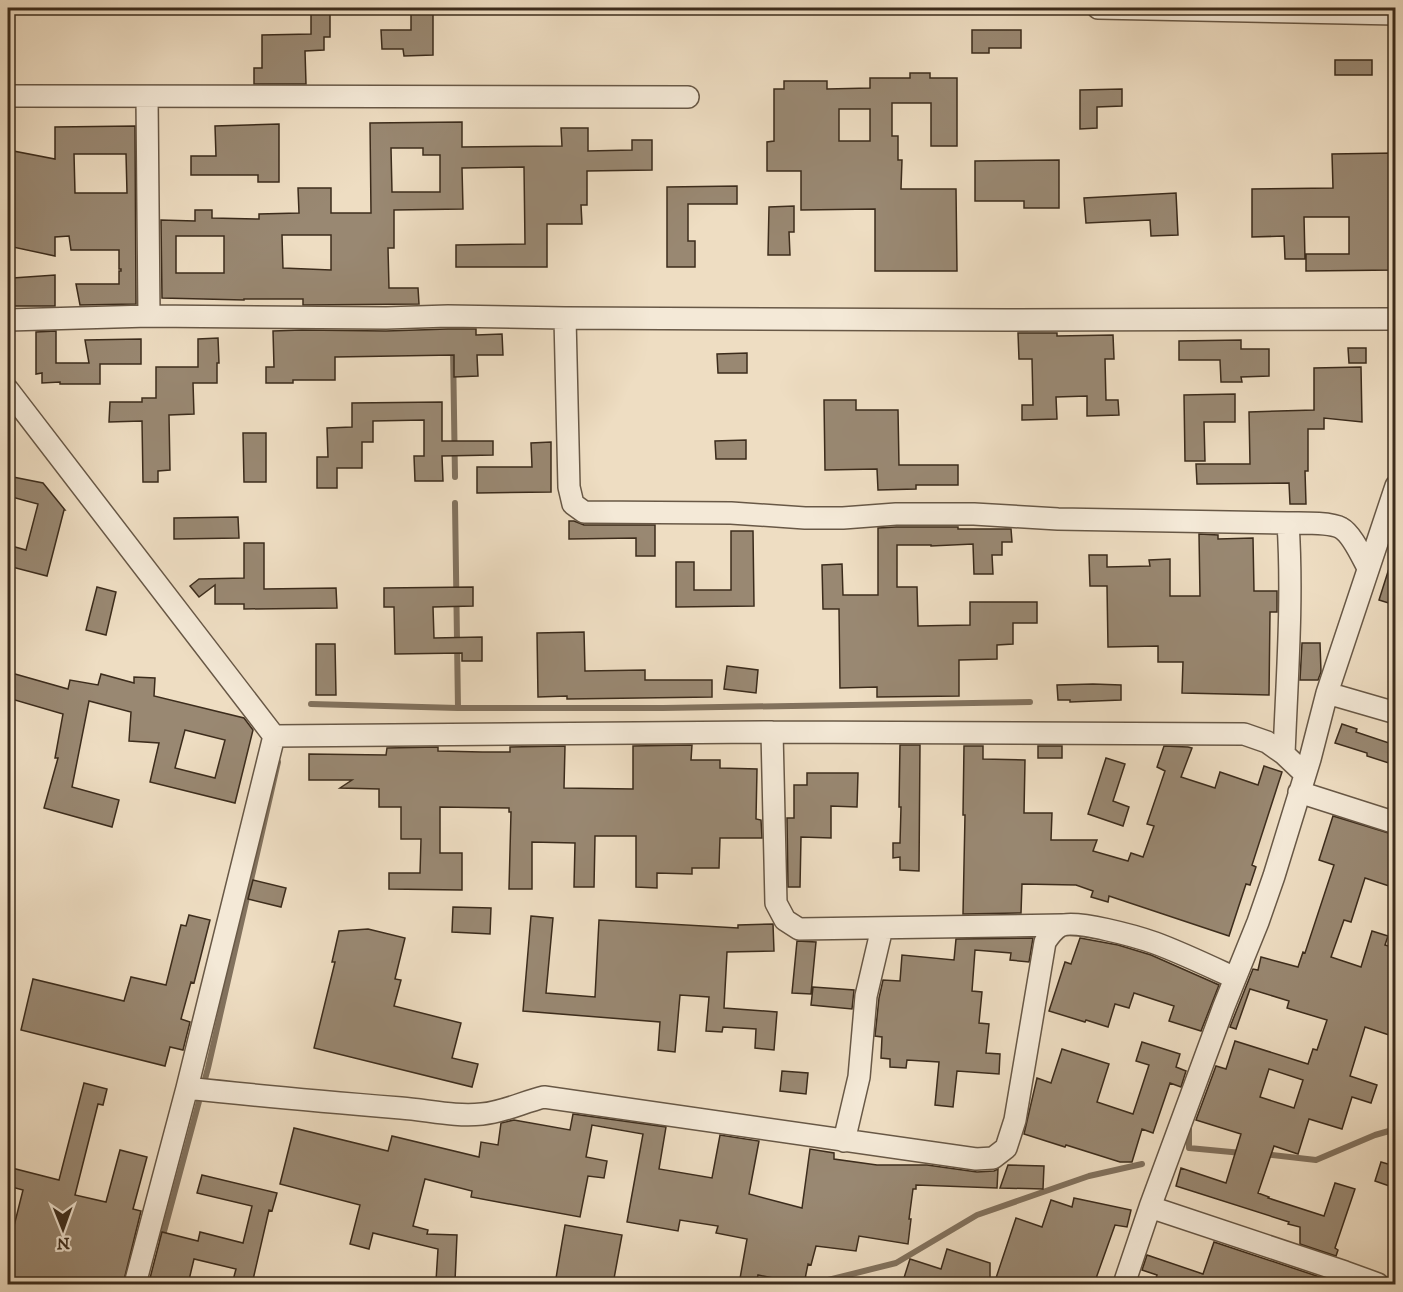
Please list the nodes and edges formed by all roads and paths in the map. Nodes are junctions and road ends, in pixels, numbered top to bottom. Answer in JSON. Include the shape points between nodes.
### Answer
{"nodes":[{"id":1,"x":1098,"y":8,"type":"edge"},
{"id":2,"x":1395,"y":14,"type":"edge"},
{"id":3,"x":8,"y":96,"type":"edge"},
{"id":4,"x":147,"y":97,"type":"junction"},
{"id":5,"x":688,"y":97,"type":"dead end"},
{"id":6,"x":149,"y":316,"type":"junction"},
{"id":7,"x":566,"y":318,"type":"junction"},
{"id":8,"x":1395,"y":319,"type":"edge"},
{"id":9,"x":8,"y":320,"type":"edge"},
{"id":10,"x":8,"y":390,"type":"edge"},
{"id":11,"x":1395,"y":486,"type":"edge"},
{"id":12,"x":1288,"y":523,"type":"junction"},
{"id":13,"x":1368,"y":568,"type":"junction"},
{"id":14,"x":1327,"y":693,"type":"junction"},
{"id":15,"x":1395,"y":713,"type":"edge"},
{"id":16,"x":772,"y":732,"type":"junction"},
{"id":17,"x":274,"y":736,"type":"junction"},
{"id":18,"x":1284,"y":754,"type":"junction"},
{"id":19,"x":1302,"y":783,"type":"junction"},
{"id":20,"x":1395,"y":823,"type":"edge"},
{"id":21,"x":1062,"y":925,"type":"junction"},
{"id":22,"x":882,"y":928,"type":"junction"},
{"id":23,"x":1235,"y":978,"type":"junction"},
{"id":24,"x":187,"y":1088,"type":"junction"},
{"id":25,"x":844,"y":1141,"type":"junction"},
{"id":26,"x":1150,"y":1207,"type":"junction"},
{"id":27,"x":1343,"y":1278,"type":"edge"},
{"id":28,"x":135,"y":1284,"type":"edge"},
{"id":29,"x":1124,"y":1284,"type":"edge"},
{"id":30,"x":1378,"y":1284,"type":"edge"}],
"edges":[{"from":1,"to":2,"type":"street"},
{"from":3,"to":4,"type":"street"},
{"from":4,"to":5,"type":"street"},
{"from":4,"to":6,"type":"street"},
{"from":6,"to":7,"type":"street"},
{"from":6,"to":9,"type":"street"},
{"from":7,"to":8,"type":"street"},
{"from":7,"to":12,"type":"street","via":[[569,487],[573,504],[584,512],[805,518],[975,514]]},
{"from":10,"to":17,"type":"street"},
{"from":11,"to":13,"type":"street"},
{"from":12,"to":13,"type":"street","via":[[1341,527]]},
{"from":12,"to":18,"type":"street"},
{"from":13,"to":14,"type":"street"},
{"from":14,"to":15,"type":"street"},
{"from":14,"to":19,"type":"street"},
{"from":16,"to":17,"type":"street"},
{"from":16,"to":18,"type":"street","via":[[1244,734],[1267,742]]},
{"from":16,"to":22,"type":"street","via":[[776,903],[785,920],[799,929]]},
{"from":17,"to":24,"type":"street"},
{"from":18,"to":19,"type":"street"},
{"from":19,"to":20,"type":"street"},
{"from":19,"to":23,"type":"street","via":[[1274,876]]},
{"from":21,"to":22,"type":"street"},
{"from":21,"to":23,"type":"street","via":[[1077,924],[1155,943]]},
{"from":21,"to":25,"type":"street","via":[[1045,942],[1015,1120],[1006,1148],[993,1158],[976,1159]]},
{"from":22,"to":25,"type":"street","via":[[866,996],[860,1077]]},
{"from":23,"to":26,"type":"street"},
{"from":24,"to":25,"type":"street","via":[[464,1115],[484,1114],[544,1097]]},
{"from":24,"to":28,"type":"street"},
{"from":26,"to":27,"type":"street"},
{"from":26,"to":29,"type":"street"},
{"from":27,"to":30,"type":"street"}]}
